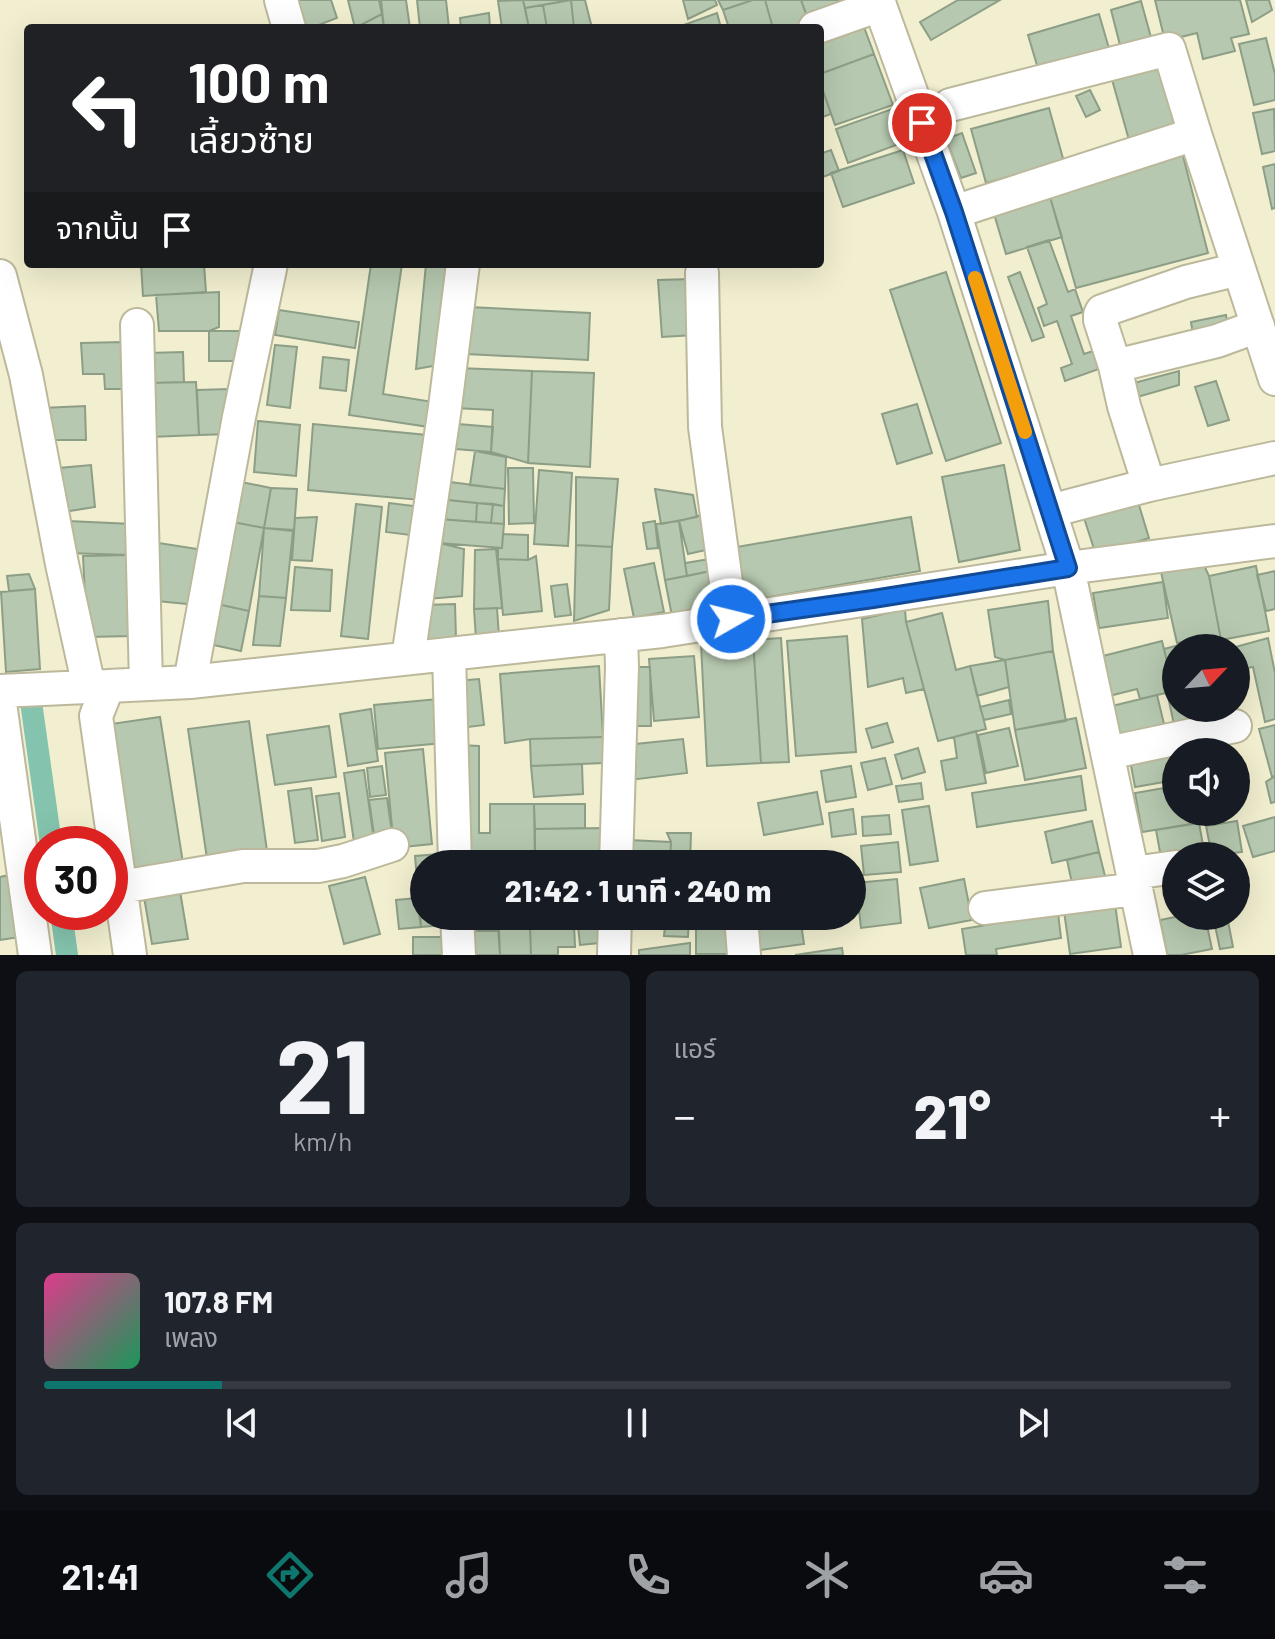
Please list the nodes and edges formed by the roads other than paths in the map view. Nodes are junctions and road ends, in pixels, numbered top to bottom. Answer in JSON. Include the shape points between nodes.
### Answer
{"nodes":[{"id":1,"x":281,"y":0,"type":"edge"},
{"id":2,"x":879,"y":2,"type":"edge"},
{"id":3,"x":288,"y":24,"type":"edge"},
{"id":4,"x":824,"y":24,"type":"edge"},
{"id":5,"x":950,"y":105,"type":"dead end"},
{"id":6,"x":1195,"y":134,"type":"junction"},
{"id":7,"x":954,"y":212,"type":"junction"},
{"id":8,"x":270,"y":268,"type":"edge"},
{"id":9,"x":462,"y":268,"type":"edge"},
{"id":10,"x":1239,"y":269,"type":"junction"},
{"id":11,"x":702,"y":273,"type":"dead end"},
{"id":12,"x":0,"y":276,"type":"edge"},
{"id":13,"x":137,"y":325,"type":"dead end"},
{"id":14,"x":1258,"y":326,"type":"junction"},
{"id":15,"x":1115,"y":366,"type":"junction"},
{"id":16,"x":1275,"y":379,"type":"edge"},
{"id":17,"x":1275,"y":458,"type":"edge"},
{"id":18,"x":1149,"y":485,"type":"junction"},
{"id":19,"x":1050,"y":511,"type":"junction"},
{"id":20,"x":1275,"y":541,"type":"edge"},
{"id":21,"x":1068,"y":568,"type":"junction"},
{"id":22,"x":731,"y":619,"type":"junction"},
{"id":23,"x":621,"y":635,"type":"junction"},
{"id":24,"x":449,"y":654,"type":"junction"},
{"id":25,"x":408,"y":658,"type":"junction"},
{"id":26,"x":190,"y":682,"type":"junction"},
{"id":27,"x":146,"y":684,"type":"junction"},
{"id":28,"x":0,"y":691,"type":"edge"},
{"id":29,"x":98,"y":696,"type":"junction"},
{"id":30,"x":0,"y":703,"type":"edge"},
{"id":31,"x":1235,"y":726,"type":"dead end"},
{"id":32,"x":1108,"y":753,"type":"junction"},
{"id":33,"x":114,"y":826,"type":"edge"},
{"id":34,"x":392,"y":845,"type":"dead end"},
{"id":35,"x":455,"y":850,"type":"edge"},
{"id":36,"x":616,"y":850,"type":"edge"},
{"id":37,"x":1162,"y":872,"type":"edge"},
{"id":38,"x":1135,"y":881,"type":"junction"},
{"id":39,"x":128,"y":886,"type":"edge"},
{"id":40,"x":985,"y":908,"type":"dead end"},
{"id":41,"x":127,"y":930,"type":"edge"},
{"id":42,"x":458,"y":930,"type":"edge"},
{"id":43,"x":615,"y":930,"type":"edge"},
{"id":44,"x":35,"y":955,"type":"edge"},
{"id":45,"x":130,"y":955,"type":"edge"},
{"id":46,"x":459,"y":955,"type":"edge"},
{"id":47,"x":614,"y":955,"type":"edge"},
{"id":48,"x":1150,"y":955,"type":"edge"}],
"edges":[{"from":1,"to":3,"type":"street"},
{"from":2,"to":4,"type":"street"},
{"from":2,"to":7,"type":"street"},
{"from":5,"to":6,"type":"street","via":[[1169,49]]},
{"from":6,"to":7,"type":"street"},
{"from":6,"to":10,"type":"street"},
{"from":7,"to":19,"type":"street"},
{"from":8,"to":26,"type":"street"},
{"from":9,"to":25,"type":"street"},
{"from":10,"to":14,"type":"street"},
{"from":10,"to":15,"type":"street","via":[[1102,311],[1100,320]]},
{"from":11,"to":22,"type":"street","via":[[705,427]]},
{"from":12,"to":29,"type":"street","via":[[26,375],[62,564]]},
{"from":13,"to":27,"type":"street"},
{"from":14,"to":15,"type":"street"},
{"from":14,"to":16,"type":"street"},
{"from":15,"to":18,"type":"street"},
{"from":17,"to":18,"type":"street"},
{"from":18,"to":19,"type":"street"},
{"from":19,"to":21,"type":"street"},
{"from":20,"to":21,"type":"street"},
{"from":21,"to":22,"type":"street"},
{"from":21,"to":32,"type":"street"},
{"from":22,"to":23,"type":"street"},
{"from":23,"to":24,"type":"street"},
{"from":23,"to":36,"type":"street"},
{"from":24,"to":25,"type":"street"},
{"from":24,"to":35,"type":"street"},
{"from":25,"to":26,"type":"street"},
{"from":26,"to":27,"type":"street"},
{"from":27,"to":29,"type":"street"},
{"from":28,"to":29,"type":"street"},
{"from":29,"to":33,"type":"street"},
{"from":30,"to":44,"type":"street"},
{"from":31,"to":32,"type":"street"},
{"from":32,"to":38,"type":"street"},
{"from":34,"to":39,"type":"street","via":[[318,866],[243,866]]},
{"from":37,"to":38,"type":"street"},
{"from":38,"to":40,"type":"street"},
{"from":38,"to":48,"type":"street"},
{"from":41,"to":45,"type":"street"},
{"from":42,"to":46,"type":"street"},
{"from":43,"to":47,"type":"street"}]}
